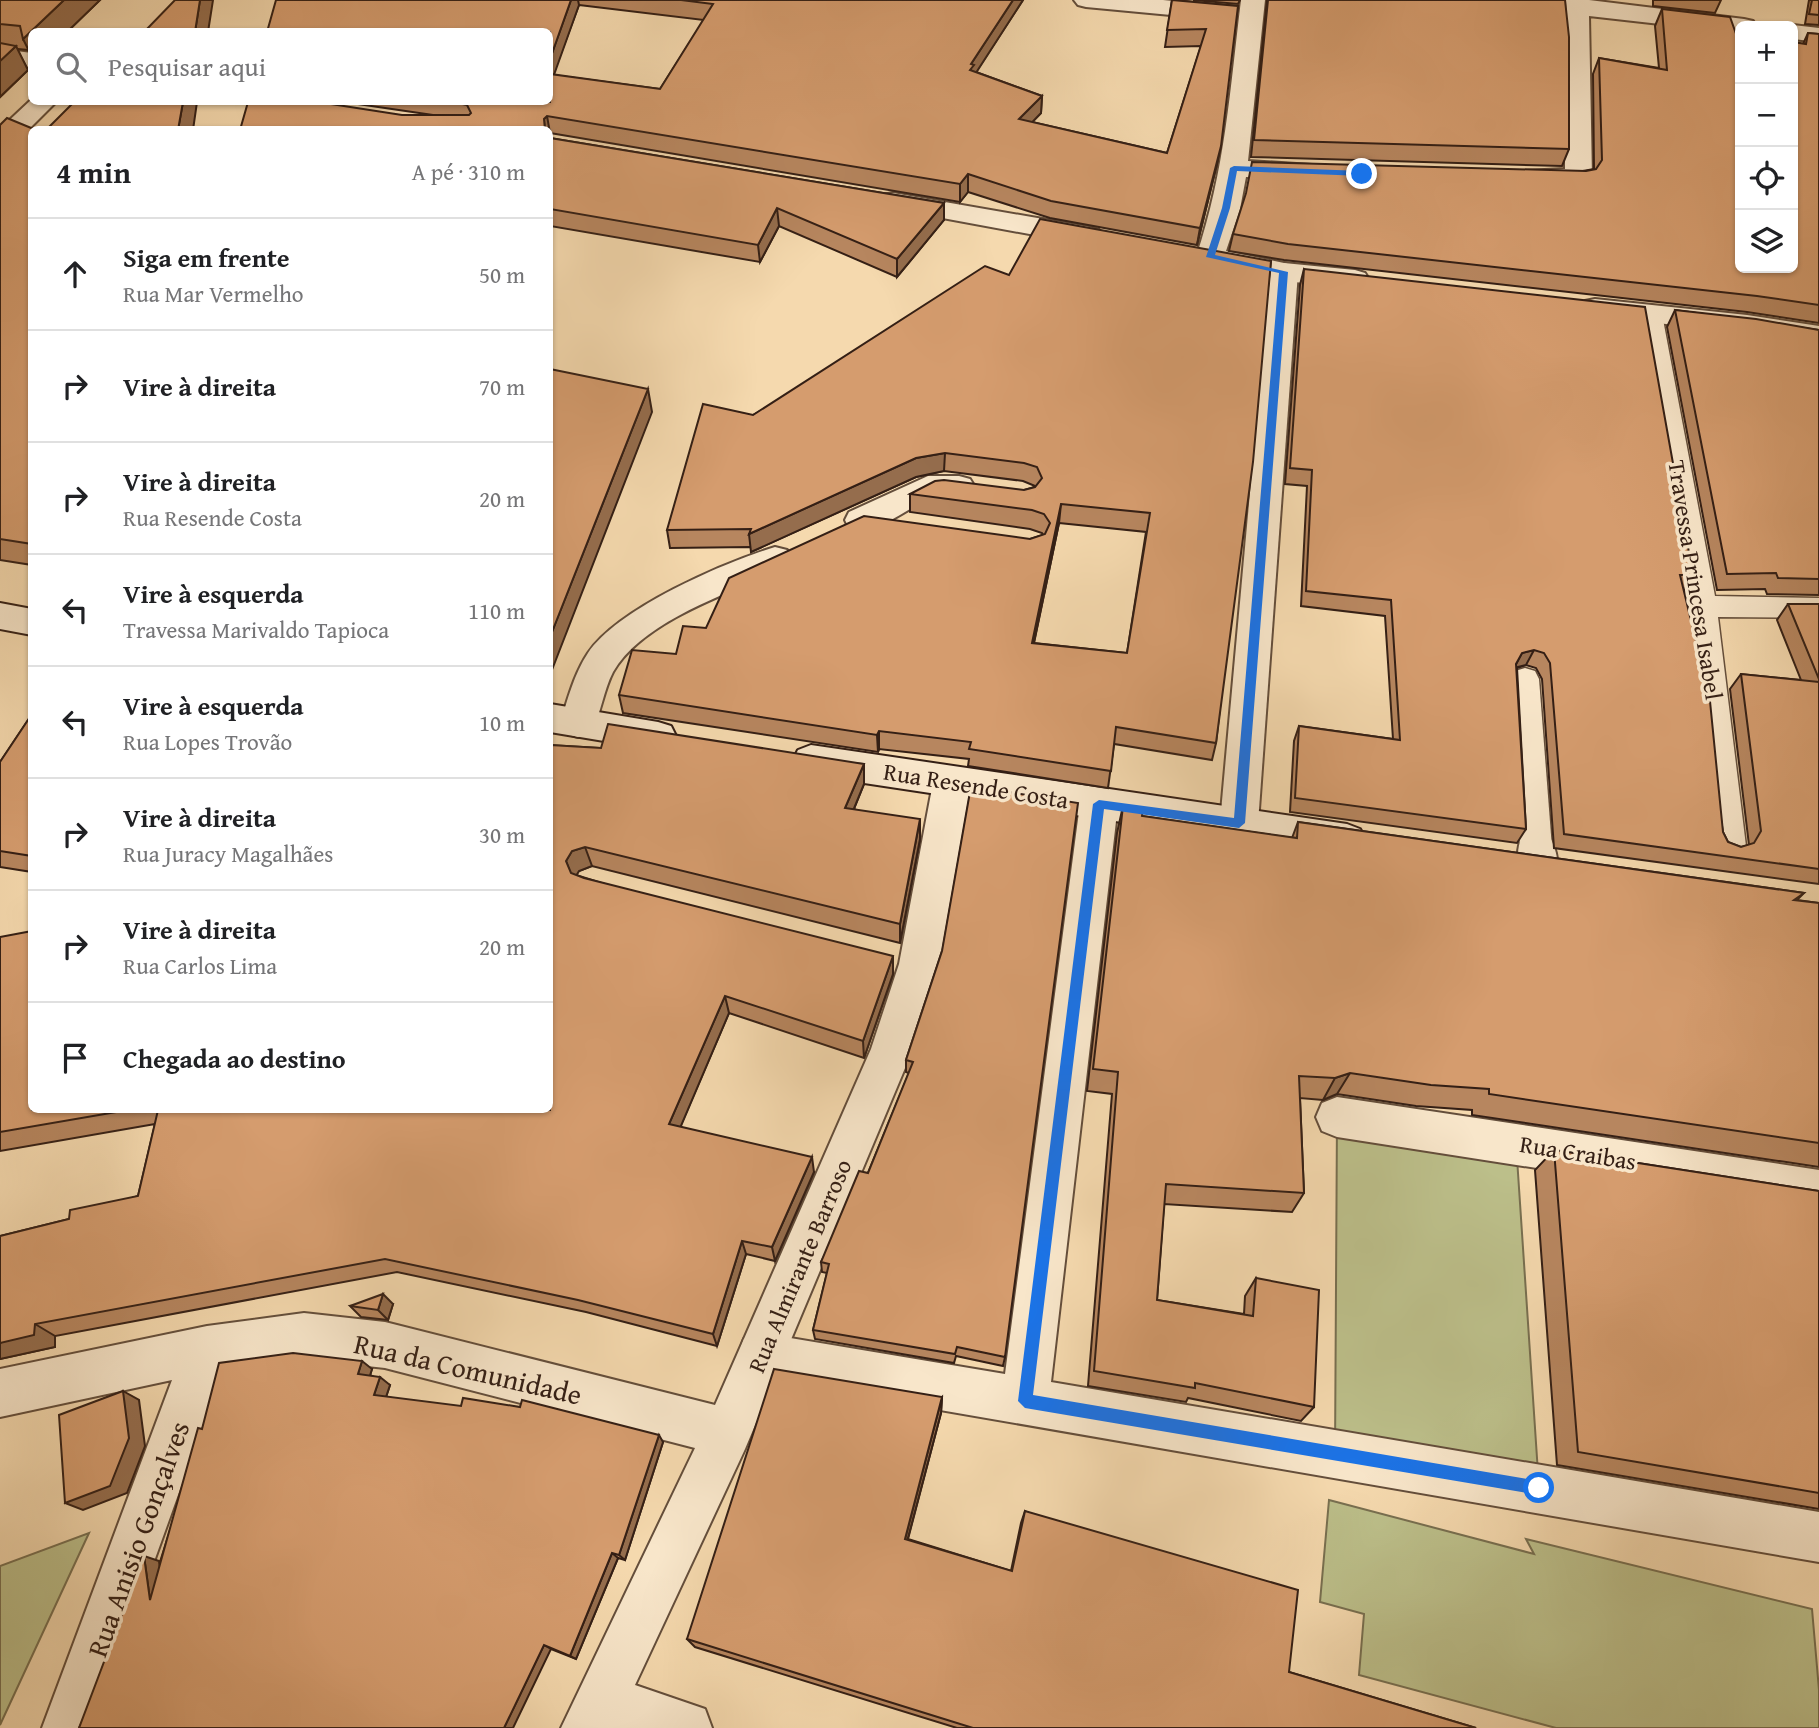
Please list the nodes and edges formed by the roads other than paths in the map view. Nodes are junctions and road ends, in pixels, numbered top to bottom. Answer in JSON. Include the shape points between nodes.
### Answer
{"nodes":[{"id":1,"x":1086,"y":0,"type":"edge"},
{"id":2,"x":1577,"y":3,"type":"edge"},
{"id":3,"x":1252,"y":8,"type":"edge"},
{"id":4,"x":1735,"y":25,"type":"edge"},
{"id":5,"x":1798,"y":33,"type":"edge"},
{"id":6,"x":1819,"y":35,"type":"edge"},
{"id":7,"x":0,"y":56,"type":"edge"},
{"id":8,"x":28,"y":60,"type":"edge"},
{"id":9,"x":40,"y":105,"type":"edge"},
{"id":10,"x":0,"y":143,"type":"edge"},
{"id":11,"x":1234,"y":168,"type":"junction"},
{"id":12,"x":1324,"y":172,"type":"edge"},
{"id":13,"x":1511,"y":176,"type":"edge"},
{"id":14,"x":861,"y":195,"type":"edge"},
{"id":15,"x":1118,"y":241,"type":"edge"},
{"id":16,"x":1283,"y":272,"type":"junction"},
{"id":17,"x":1380,"y":282,"type":"edge"},
{"id":18,"x":1569,"y":305,"type":"edge"},
{"id":19,"x":1650,"y":314,"type":"junction"},
{"id":20,"x":1819,"y":336,"type":"edge"},
{"id":21,"x":983,"y":490,"type":"edge"},
{"id":22,"x":912,"y":527,"type":"edge"},
{"id":23,"x":798,"y":549,"type":"edge"},
{"id":24,"x":1703,"y":606,"type":"junction"},
{"id":25,"x":1819,"y":608,"type":"edge"},
{"id":26,"x":0,"y":617,"type":"edge"},
{"id":27,"x":28,"y":621,"type":"edge"},
{"id":28,"x":1525,"y":679,"type":"dead end"},
{"id":29,"x":564,"y":720,"type":"edge"},
{"id":30,"x":698,"y":742,"type":"edge"},
{"id":31,"x":778,"y":755,"type":"edge"},
{"id":32,"x":952,"y":783,"type":"junction"},
{"id":33,"x":1099,"y":804,"type":"junction"},
{"id":34,"x":1239,"y":823,"type":"junction"},
{"id":35,"x":1377,"y":844,"type":"edge"},
{"id":36,"x":1730,"y":846,"type":"edge"},
{"id":37,"x":1538,"y":858,"type":"junction"},
{"id":38,"x":1499,"y":862,"type":"edge"},
{"id":39,"x":1578,"y":872,"type":"edge"},
{"id":40,"x":1337,"y":1116,"type":"edge"},
{"id":41,"x":1819,"y":1191,"type":"edge"},
{"id":42,"x":207,"y":1349,"type":"junction"},
{"id":43,"x":761,"y":1356,"type":"junction"},
{"id":44,"x":0,"y":1393,"type":"edge"},
{"id":45,"x":1025,"y":1401,"type":"junction"},
{"id":46,"x":728,"y":1432,"type":"junction"},
{"id":47,"x":1819,"y":1537,"type":"edge"},
{"id":48,"x":594,"y":1714,"type":"edge"},
{"id":49,"x":68,"y":1728,"type":"edge"},
{"id":50,"x":686,"y":1728,"type":"edge"}],
"edges":[{"from":1,"to":3,"type":"street"},
{"from":2,"to":4,"type":"street"},
{"from":2,"to":13,"type":"street","via":[[1579,177]]},
{"from":3,"to":11,"type":"street"},
{"from":5,"to":6,"type":"street"},
{"from":7,"to":8,"type":"street"},
{"from":9,"to":10,"type":"street"},
{"from":11,"to":12,"type":"street"},
{"from":11,"to":16,"type":"street","via":[[1226,208],[1197,254]]},
{"from":14,"to":15,"type":"street"},
{"from":16,"to":17,"type":"street"},
{"from":16,"to":34,"type":"street"},
{"from":18,"to":19,"type":"street"},
{"from":19,"to":20,"type":"street"},
{"from":19,"to":24,"type":"lane","name":"Travessa Princesa Isabel"},
{"from":21,"to":22,"type":"street","via":[[928,487],[848,526]]},
{"from":23,"to":29,"type":"street","via":[[646,618],[621,636]]},
{"from":24,"to":25,"type":"lane"},
{"from":24,"to":36,"type":"lane","name":"Travessa Princesa Isabel"},
{"from":26,"to":27,"type":"street"},
{"from":28,"to":37,"type":"lane"},
{"from":29,"to":30,"type":"street"},
{"from":31,"to":32,"type":"street","name":"Rua Resende Costa"},
{"from":32,"to":33,"type":"street","name":"Rua Resende Costa"},
{"from":32,"to":43,"type":"street","name":"Rua Almirante Barroso","via":[[905,961],[892,1049]]},
{"from":33,"to":34,"type":"street","name":"Rua Resende Costa"},
{"from":33,"to":45,"type":"street"},
{"from":34,"to":35,"type":"street","name":"Rua Resende Costa"},
{"from":37,"to":38,"type":"street"},
{"from":37,"to":39,"type":"street"},
{"from":40,"to":41,"type":"street","name":"Rua Craibas"},
{"from":42,"to":44,"type":"street","name":"Rua da Comunidade"},
{"from":42,"to":46,"type":"street","name":"Rua da Comunidade","via":[[304,1336],[385,1345]]},
{"from":42,"to":49,"type":"street","name":"Rua Anisio Gonçalves"},
{"from":43,"to":45,"type":"street"},
{"from":43,"to":46,"type":"street","name":"Rua Almirante Barroso"},
{"from":45,"to":47,"type":"street"},
{"from":46,"to":48,"type":"street","name":"Rua Almirante Barroso"},
{"from":48,"to":50,"type":"street"}]}
